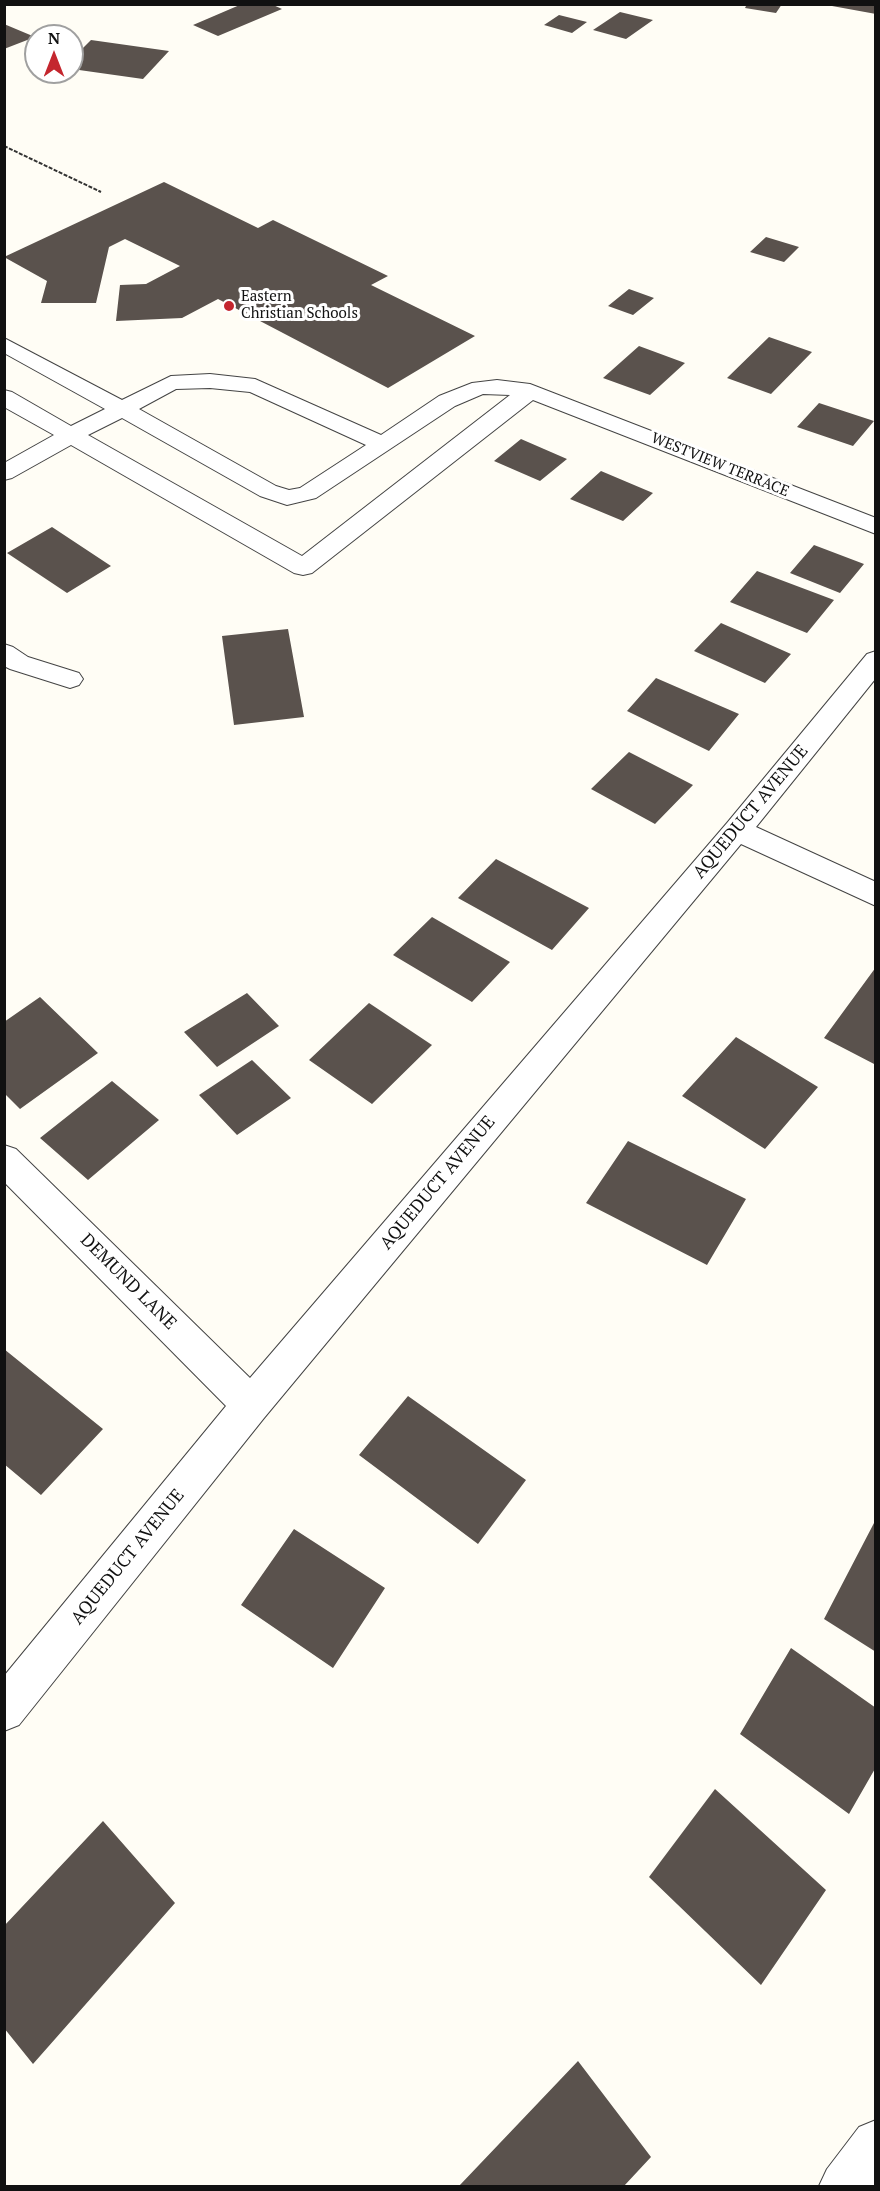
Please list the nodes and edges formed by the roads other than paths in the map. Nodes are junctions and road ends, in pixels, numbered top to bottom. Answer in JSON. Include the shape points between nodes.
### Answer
{"nodes":[{"id":1,"x":4,"y":344,"type":"edge"},
{"id":2,"x":530,"y":391,"type":"junction"},
{"id":3,"x":4,"y":397,"type":"edge"},
{"id":4,"x":123,"y":410,"type":"junction"},
{"id":5,"x":71,"y":435,"type":"junction"},
{"id":6,"x":383,"y":444,"type":"junction"},
{"id":7,"x":4,"y":473,"type":"edge"},
{"id":8,"x":876,"y":527,"type":"edge"},
{"id":9,"x":4,"y":653,"type":"edge"},
{"id":10,"x":876,"y":660,"type":"edge"},
{"id":11,"x":70,"y":679,"type":"dead end"},
{"id":12,"x":737,"y":830,"type":"junction"},
{"id":13,"x":876,"y":895,"type":"edge"},
{"id":14,"x":4,"y":1159,"type":"edge"},
{"id":15,"x":251,"y":1405,"type":"junction"},
{"id":16,"x":4,"y":1710,"type":"edge"},
{"id":17,"x":876,"y":2144,"type":"edge"},
{"id":18,"x":844,"y":2187,"type":"edge"}],
"edges":[{"from":1,"to":4,"type":"street","name":"WESTVIEW TERRACE"},
{"from":2,"to":5,"type":"street","via":[[303,567]]},
{"from":2,"to":6,"type":"street","name":"WESTVIEW TERRACE","via":[[480,388],[447,401]]},
{"from":2,"to":8,"type":"street","name":"WESTVIEW TERRACE"},
{"from":3,"to":5,"type":"street"},
{"from":4,"to":5,"type":"street"},
{"from":4,"to":6,"type":"street","via":[[171,383],[234,382],[255,386]]},
{"from":4,"to":6,"type":"street","name":"WESTVIEW TERRACE","via":[[287,498],[308,494]]},
{"from":5,"to":7,"type":"street"},
{"from":9,"to":11,"type":"street","via":[[19,663]]},
{"from":10,"to":12,"type":"street","name":"AQUEDUCT AVENUE"},
{"from":12,"to":13,"type":"street"},
{"from":12,"to":15,"type":"street","name":"AQUEDUCT AVENUE"},
{"from":14,"to":15,"type":"street","name":"DEMUND LANE"},
{"from":15,"to":16,"type":"street","name":"AQUEDUCT AVENUE"},
{"from":17,"to":18,"type":"street"}]}
